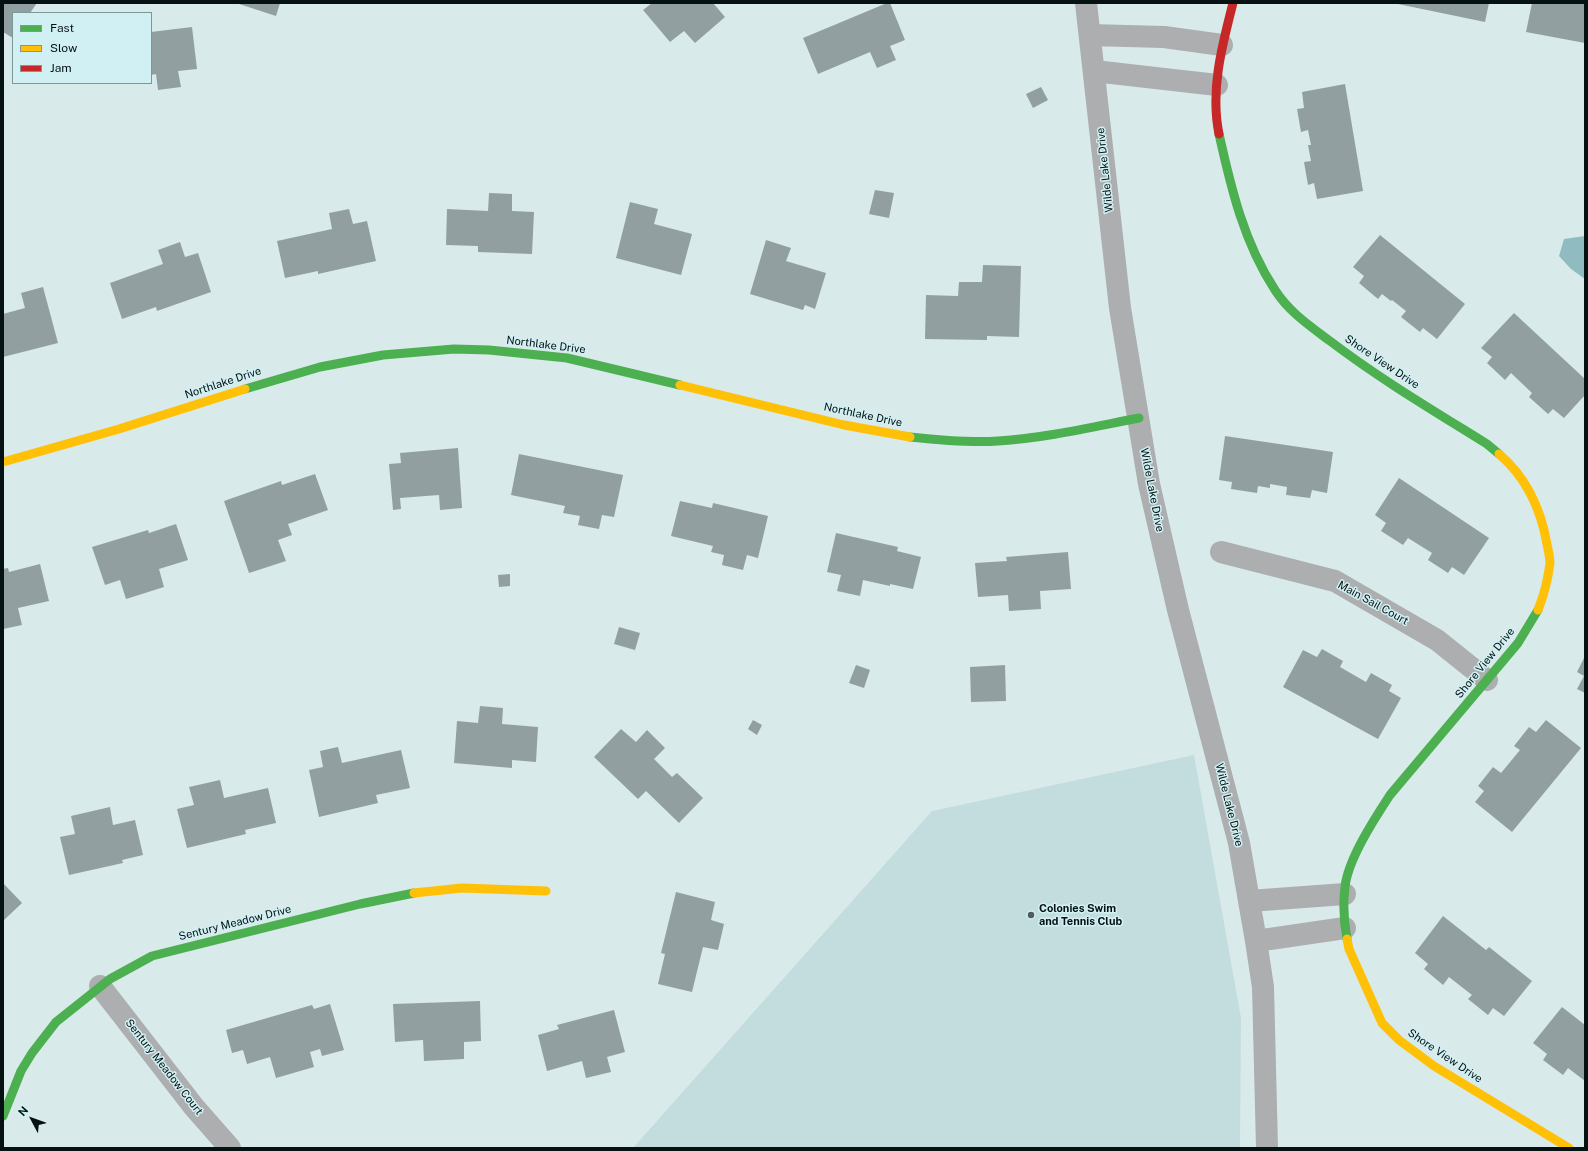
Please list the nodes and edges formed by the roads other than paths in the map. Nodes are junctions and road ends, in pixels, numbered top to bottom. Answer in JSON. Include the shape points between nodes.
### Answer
{"nodes":[{"id":1,"x":1086,"y":3,"type":"edge"},
{"id":2,"x":1233,"y":3,"type":"edge"},
{"id":3,"x":1090,"y":35,"type":"junction"},
{"id":4,"x":1222,"y":45,"type":"junction"},
{"id":5,"x":1094,"y":71,"type":"junction"},
{"id":6,"x":1217,"y":84,"type":"junction"},
{"id":7,"x":1138,"y":418,"type":"junction"},
{"id":8,"x":3,"y":462,"type":"edge"},
{"id":9,"x":1221,"y":552,"type":"dead end"},
{"id":10,"x":1487,"y":680,"type":"junction"},
{"id":11,"x":546,"y":891,"type":"dead end"},
{"id":12,"x":1345,"y":894,"type":"junction"},
{"id":13,"x":1249,"y":901,"type":"junction"},
{"id":14,"x":1345,"y":928,"type":"junction"},
{"id":15,"x":1256,"y":941,"type":"junction"},
{"id":16,"x":100,"y":986,"type":"junction"},
{"id":17,"x":3,"y":1116,"type":"edge"},
{"id":18,"x":230,"y":1148,"type":"edge"},
{"id":19,"x":1267,"y":1148,"type":"edge"},
{"id":20,"x":1569,"y":1148,"type":"edge"}],
"edges":[{"from":1,"to":3,"type":"street","name":"Wilde Lake Drive"},
{"from":2,"to":4,"type":"street","name":"Shore View Drive"},
{"from":3,"to":4,"type":"street","via":[[1164,38]]},
{"from":3,"to":5,"type":"street","name":"Wilde Lake Drive"},
{"from":4,"to":6,"type":"street","name":"Shore View Drive"},
{"from":5,"to":6,"type":"street"},
{"from":5,"to":7,"type":"street","name":"Wilde Lake Drive","via":[[1120,308]]},
{"from":6,"to":10,"type":"street","name":"Shore View Drive","via":[[1215,99],[1218,127],[1230,183],[1249,242],[1275,290],[1293,313],[1366,369],[1487,444],[1524,482],[1536,505],[1544,527],[1550,561],[1545,591],[1538,610],[1518,643]]},
{"from":7,"to":8,"type":"street","name":"Northlake Drive","via":[[1047,435],[997,441],[942,440],[904,436],[844,424],[567,358],[454,349],[383,355],[320,367]]},
{"from":7,"to":13,"type":"street","name":"Wilde Lake Drive","via":[[1149,484],[1174,595],[1239,842]]},
{"from":9,"to":10,"type":"street","name":"Main Sail Court","via":[[1335,581],[1438,640]]},
{"from":10,"to":12,"type":"street","name":"Shore View Drive","via":[[1390,795],[1376,816],[1353,861]]},
{"from":11,"to":16,"type":"street","name":"Sentury Meadow Drive","via":[[462,888],[414,893],[360,904],[152,956]]},
{"from":12,"to":13,"type":"street"},
{"from":12,"to":14,"type":"street","name":"Shore View Drive"},
{"from":13,"to":15,"type":"street","name":"Wilde Lake Drive"},
{"from":14,"to":15,"type":"street"},
{"from":14,"to":20,"type":"street","name":"Shore View Drive","via":[[1349,949],[1382,1023],[1395,1036],[1434,1066]]},
{"from":15,"to":19,"type":"street","name":"Wilde Lake Drive","via":[[1263,986]]},
{"from":16,"to":17,"type":"street","name":"Sentury Meadow Drive","via":[[56,1022],[32,1053],[21,1071]]},
{"from":16,"to":18,"type":"street","name":"Sentury Meadow Court","via":[[194,1107]]}]}
